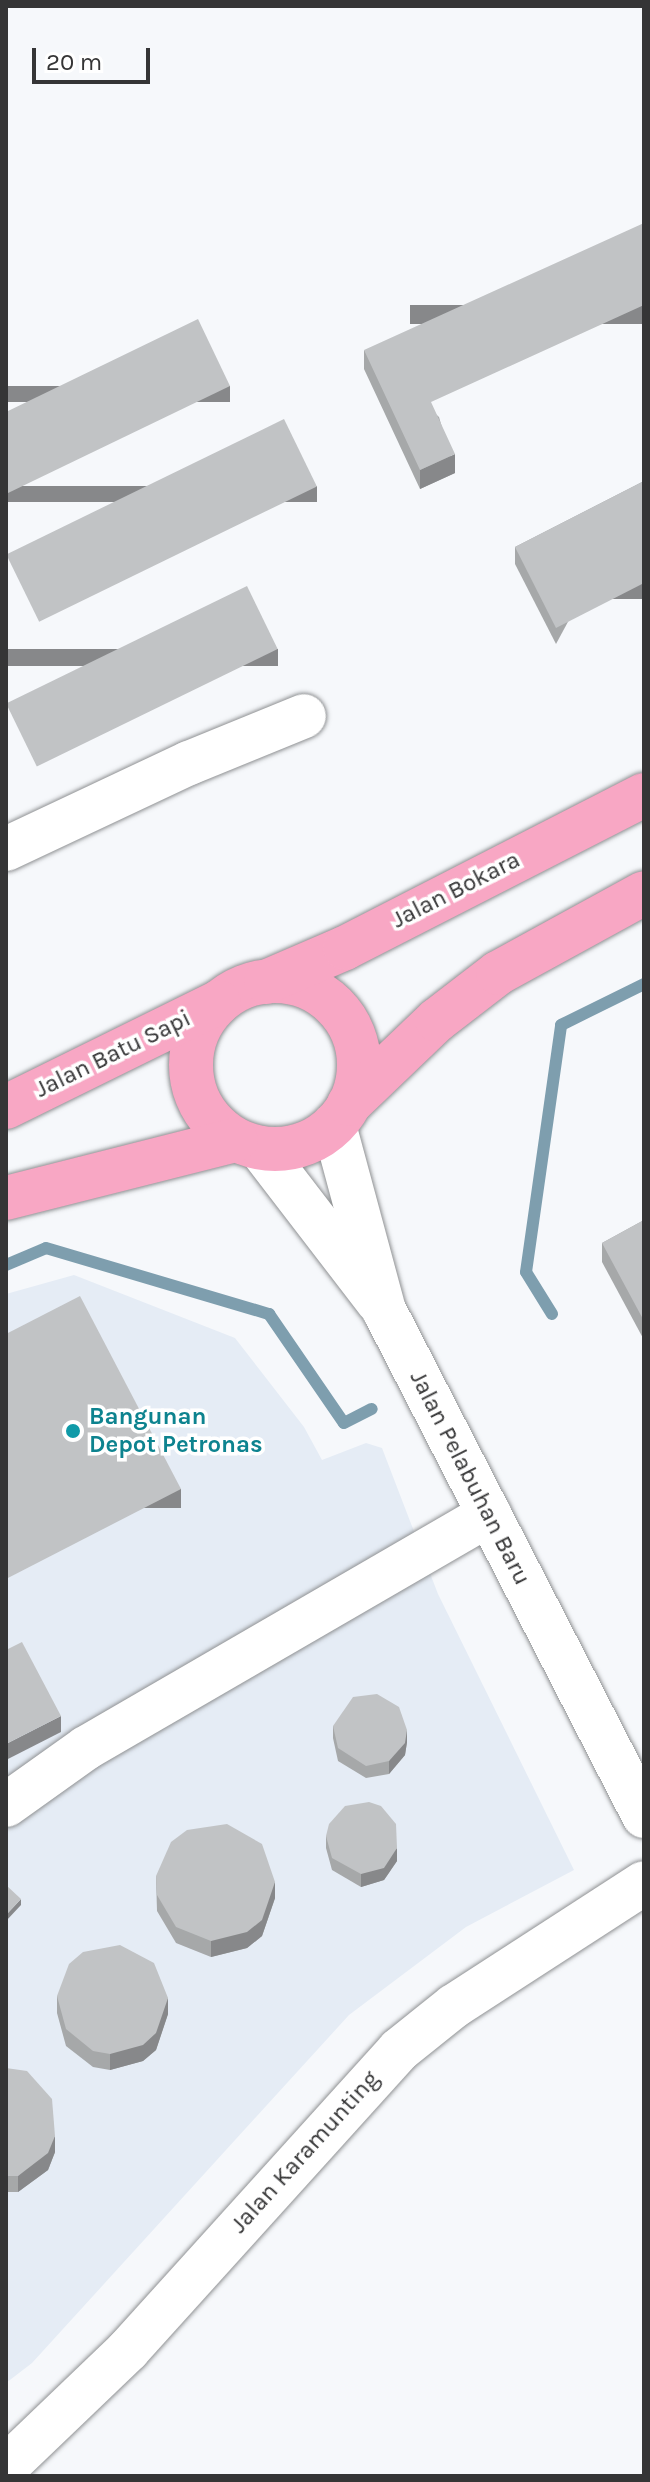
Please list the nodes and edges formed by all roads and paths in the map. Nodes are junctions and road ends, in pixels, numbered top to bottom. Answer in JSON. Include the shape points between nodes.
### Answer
{"nodes":[{"id":1,"x":304,"y":716,"type":"dead end"},
{"id":2,"x":644,"y":795,"type":"edge"},
{"id":3,"x":6,"y":849,"type":"edge"},
{"id":4,"x":644,"y":893,"type":"edge"},
{"id":5,"x":266,"y":982,"type":"junction"},
{"id":6,"x":219,"y":1002,"type":"junction"},
{"id":7,"x":6,"y":1107,"type":"edge"},
{"id":8,"x":342,"y":1115,"type":"junction"},
{"id":9,"x":248,"y":1144,"type":"junction"},
{"id":10,"x":6,"y":1198,"type":"edge"},
{"id":11,"x":384,"y":1310,"type":"junction"},
{"id":12,"x":489,"y":1514,"type":"junction"},
{"id":13,"x":6,"y":1805,"type":"edge"},
{"id":14,"x":644,"y":1816,"type":"edge"},
{"id":15,"x":644,"y":1883,"type":"edge"},
{"id":16,"x":6,"y":2467,"type":"edge"}],
"edges":[{"from":1,"to":3,"type":"street"},
{"from":2,"to":5,"type":"main road","name":"Jalan Bokara","via":[[345,948]]},
{"from":4,"to":8,"type":"main road","via":[[498,973],[437,1020]]},
{"from":5,"to":6,"type":"main road"},
{"from":5,"to":8,"type":"main road","via":[[316,992],[351,1029],[358,1067]]},
{"from":6,"to":7,"type":"main road","name":"Jalan Batu Sapi"},
{"from":6,"to":9,"type":"main road","via":[[202,1023],[192,1048],[191,1075],[213,1123]]},
{"from":8,"to":9,"type":"main road","via":[[312,1140]]},
{"from":8,"to":11,"type":"street","name":"Jalan Pelabuhan Baru"},
{"from":9,"to":10,"type":"main road"},
{"from":9,"to":11,"type":"street"},
{"from":11,"to":12,"type":"street","name":"Jalan Pelabuhan Baru"},
{"from":12,"to":13,"type":"street","via":[[86,1748]]},
{"from":12,"to":14,"type":"street","name":"Jalan Pelabuhan Baru"},
{"from":15,"to":16,"type":"street","name":"Jalan Karamunting","via":[[454,2006],[399,2050],[128,2350]]}]}
